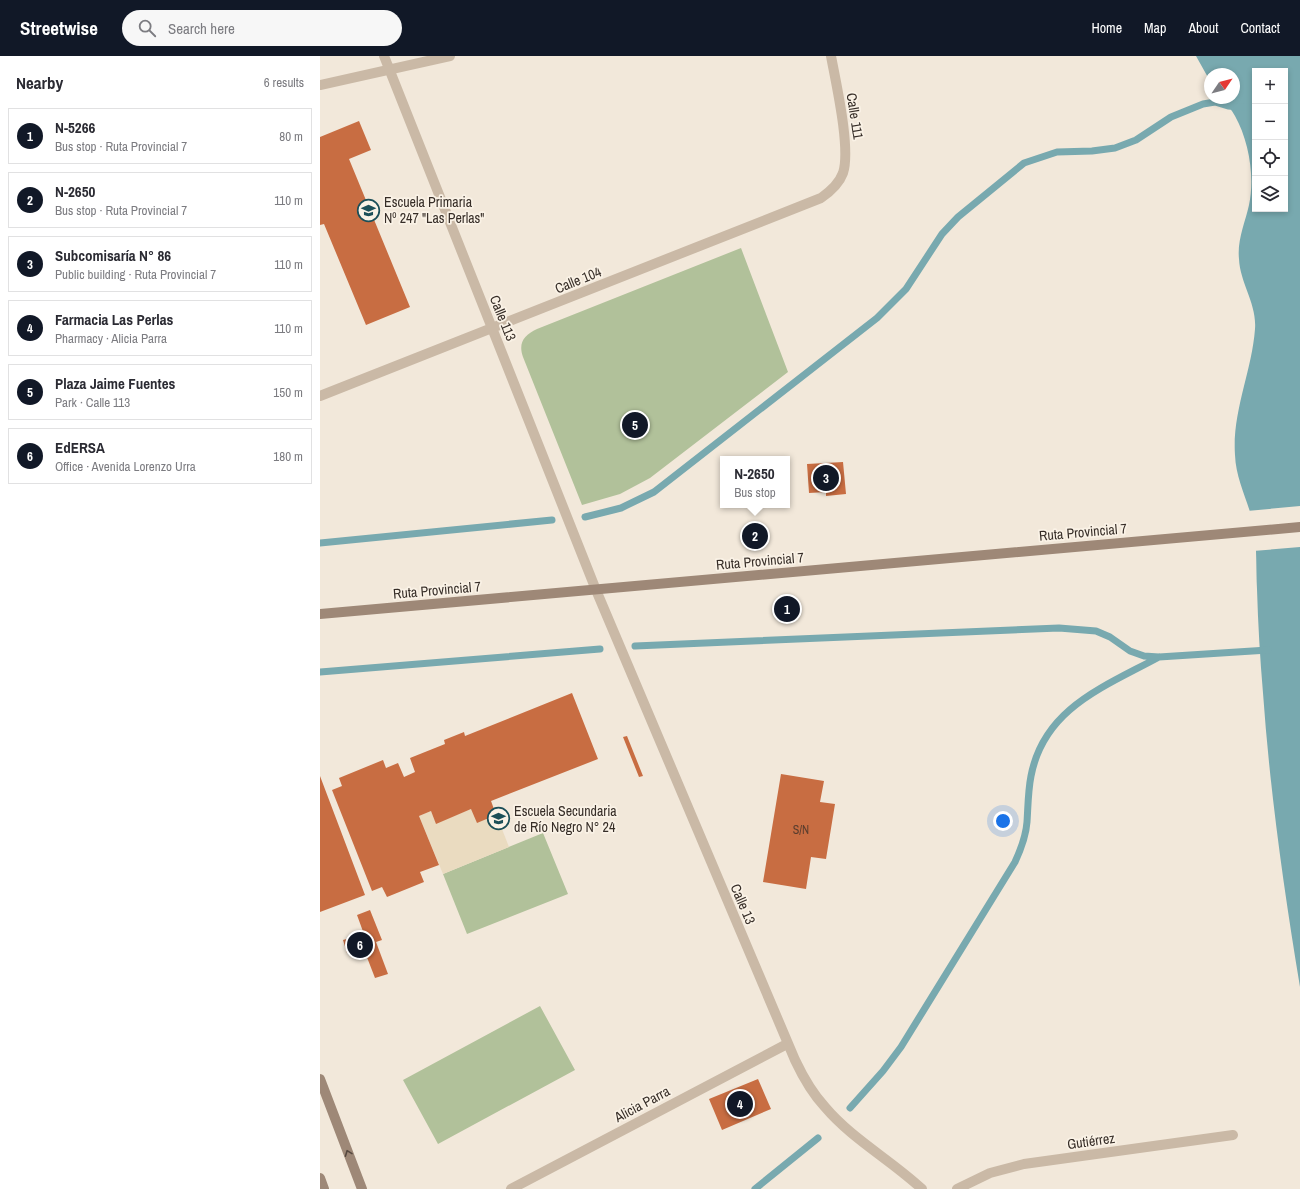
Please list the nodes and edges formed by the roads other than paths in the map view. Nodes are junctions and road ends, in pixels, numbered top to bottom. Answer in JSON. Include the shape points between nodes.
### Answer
{"nodes":[{"id":1,"x":384,"y":56,"type":"edge"},
{"id":2,"x":450,"y":56,"type":"edge"},
{"id":3,"x":831,"y":56,"type":"edge"},
{"id":4,"x":389,"y":69,"type":"junction"},
{"id":5,"x":320,"y":85,"type":"edge"},
{"id":6,"x":840,"y":179,"type":"joint"},
{"id":7,"x":492,"y":328,"type":"junction"},
{"id":8,"x":320,"y":396,"type":"edge"},
{"id":9,"x":1300,"y":527,"type":"edge"},
{"id":10,"x":596,"y":590,"type":"junction"},
{"id":11,"x":320,"y":614,"type":"edge"},
{"id":12,"x":787,"y":1044,"type":"junction"},
{"id":13,"x":320,"y":1079,"type":"edge"},
{"id":14,"x":1233,"y":1135,"type":"dead end"},
{"id":15,"x":320,"y":1178,"type":"edge"},
{"id":16,"x":324,"y":1189,"type":"edge"},
{"id":17,"x":362,"y":1189,"type":"edge"},
{"id":18,"x":511,"y":1189,"type":"edge"},
{"id":19,"x":922,"y":1189,"type":"edge"},
{"id":20,"x":957,"y":1189,"type":"edge"}],
"edges":[{"from":1,"to":4,"type":"street","name":"Calle 113"},
{"from":2,"to":4,"type":"street"},
{"from":3,"to":6,"type":"street","name":"Calle 111","via":[[846,146],[845,163]]},
{"from":4,"to":5,"type":"street"},
{"from":4,"to":7,"type":"street","name":"Calle 113"},
{"from":6,"to":7,"type":"street","name":"Calle 104","via":[[829,193],[812,202]]},
{"from":7,"to":8,"type":"street","name":"Calle 104"},
{"from":7,"to":10,"type":"street","name":"Calle 113"},
{"from":9,"to":10,"type":"street","name":"Ruta Provincial 7"},
{"from":10,"to":11,"type":"street","name":"Ruta Provincial 7"},
{"from":10,"to":12,"type":"street","name":"Calle 13"},
{"from":12,"to":18,"type":"street","name":"Alicia Parra"},
{"from":12,"to":19,"type":"street","name":"Calle 13","via":[[803,1076],[825,1108]]},
{"from":17,"to":13,"type":"street","one_way":true},
{"from":14,"to":20,"type":"street","name":"Gutiérrez","via":[[1024,1164],[990,1173]]},
{"from":15,"to":16,"type":"street"}]}
